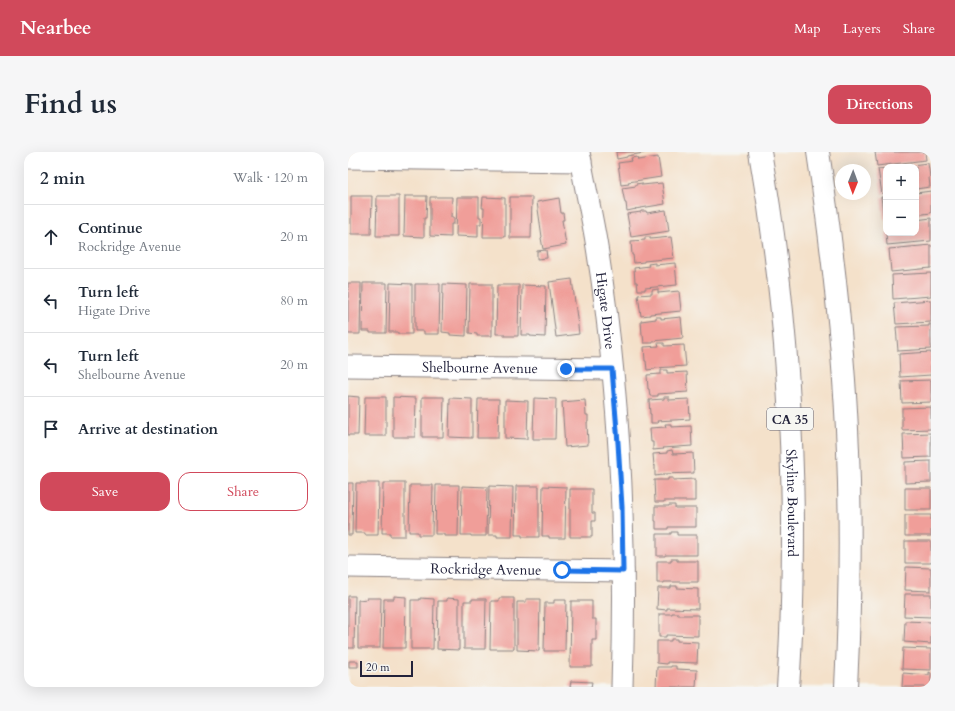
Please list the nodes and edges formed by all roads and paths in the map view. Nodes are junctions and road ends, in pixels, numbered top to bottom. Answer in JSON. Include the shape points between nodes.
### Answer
{"nodes":[{"id":1,"x":760,"y":152,"type":"edge"},
{"id":2,"x":818,"y":152,"type":"edge"},
{"id":3,"x":580,"y":156,"type":"edge"},
{"id":4,"x":348,"y":158,"type":"edge"},
{"id":5,"x":348,"y":366,"type":"edge"},
{"id":6,"x":612,"y":369,"type":"junction"},
{"id":7,"x":348,"y":567,"type":"edge"},
{"id":8,"x":623,"y":571,"type":"junction"},
{"id":9,"x":622,"y":687,"type":"edge"},
{"id":10,"x":788,"y":687,"type":"edge"},
{"id":11,"x":846,"y":687,"type":"edge"}],
"edges":[{"from":1,"to":10,"type":"main road","name":"Skyline Boulevard","number":"CA 35","via":[[779,282],[789,396],[793,554]]},
{"from":2,"to":11,"type":"main road","via":[[837,297],[846,413],[850,531]]},
{"from":3,"to":4,"type":"street"},
{"from":3,"to":6,"type":"street","name":"Higate Drive","via":[[596,241]]},
{"from":5,"to":6,"type":"street","name":"Shelbourne Avenue"},
{"from":6,"to":8,"type":"street","name":"Higate Drive","via":[[622,507]]},
{"from":7,"to":8,"type":"street","name":"Rockridge Avenue"},
{"from":8,"to":9,"type":"street","name":"Higate Drive"}]}
